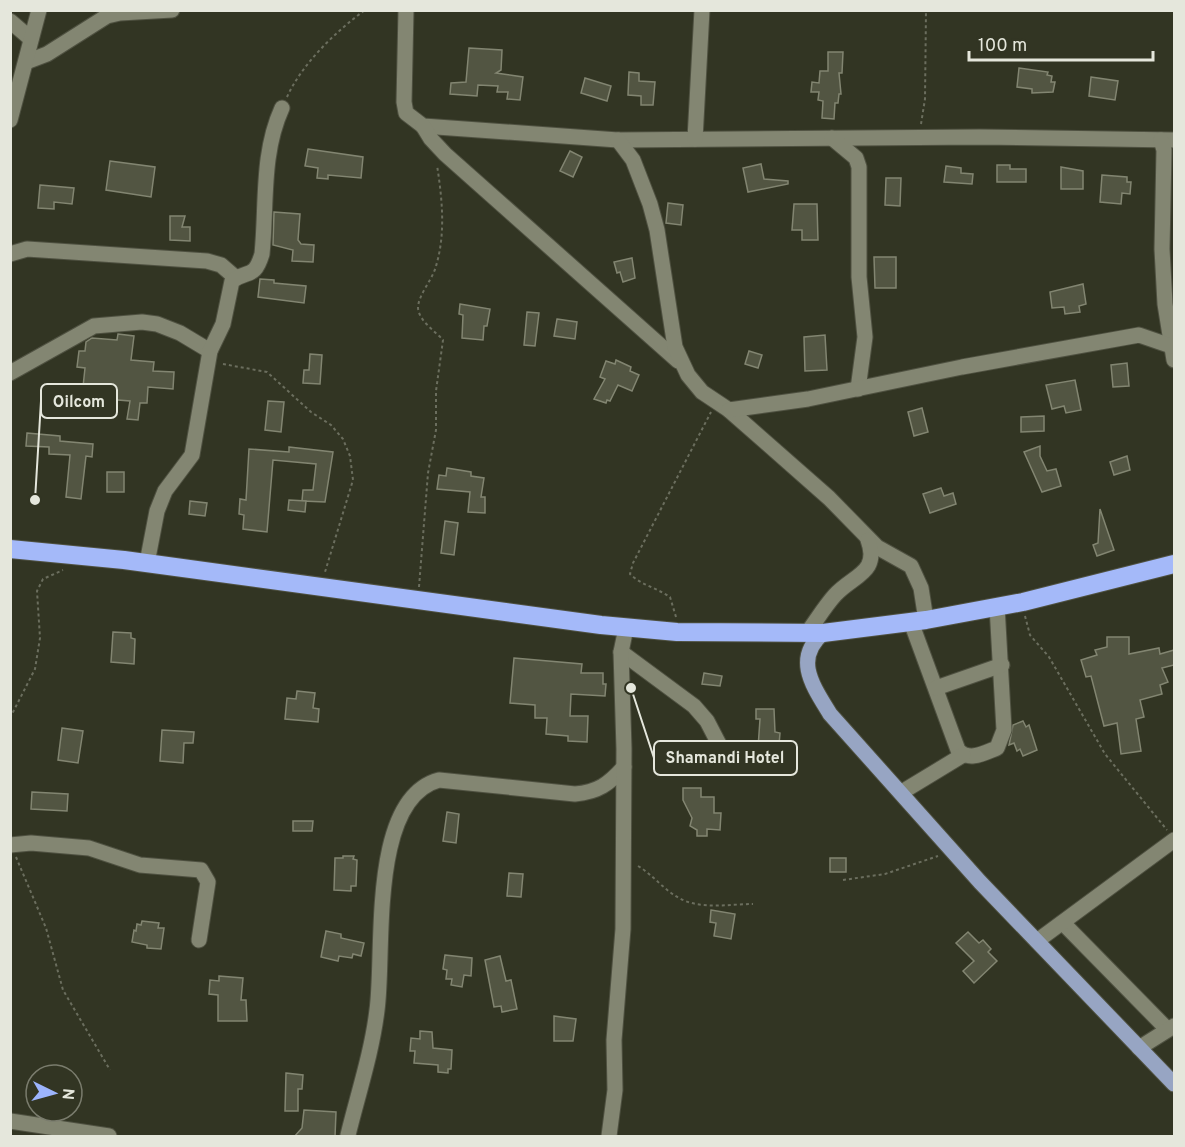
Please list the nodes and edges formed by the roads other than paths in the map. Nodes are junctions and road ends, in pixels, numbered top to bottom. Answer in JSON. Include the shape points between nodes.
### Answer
{"nodes":[{"id":1,"x":39,"y":10,"type":"edge"},
{"id":2,"x":172,"y":10,"type":"edge"},
{"id":3,"x":406,"y":10,"type":"edge"},
{"id":4,"x":702,"y":10,"type":"edge"},
{"id":5,"x":10,"y":21,"type":"edge"},
{"id":6,"x":31,"y":39,"type":"junction"},
{"id":7,"x":26,"y":62,"type":"junction"},
{"id":8,"x":282,"y":108,"type":"road end"},
{"id":9,"x":10,"y":120,"type":"edge"},
{"id":10,"x":423,"y":126,"type":"junction"},
{"id":11,"x":832,"y":138,"type":"junction"},
{"id":12,"x":695,"y":139,"type":"junction"},
{"id":13,"x":618,"y":140,"type":"junction"},
{"id":14,"x":1168,"y":140,"type":"edge"},
{"id":15,"x":10,"y":254,"type":"edge"},
{"id":16,"x":236,"y":278,"type":"junction"},
{"id":17,"x":210,"y":353,"type":"junction"},
{"id":18,"x":1173,"y":353,"type":"edge"},
{"id":19,"x":681,"y":363,"type":"junction"},
{"id":20,"x":10,"y":373,"type":"edge"},
{"id":21,"x":858,"y":389,"type":"junction"},
{"id":22,"x":723,"y":406,"type":"junction"},
{"id":23,"x":868,"y":540,"type":"junction"},
{"id":24,"x":10,"y":549,"type":"edge"},
{"id":25,"x":147,"y":563,"type":"junction"},
{"id":26,"x":1174,"y":564,"type":"edge"},
{"id":27,"x":998,"y":606,"type":"junction"},
{"id":28,"x":918,"y":621,"type":"junction"},
{"id":29,"x":626,"y":628,"type":"junction"},
{"id":30,"x":815,"y":633,"type":"junction"},
{"id":31,"x":621,"y":652,"type":"junction"},
{"id":32,"x":1002,"y":665,"type":"junction"},
{"id":33,"x":936,"y":688,"type":"junction"},
{"id":34,"x":721,"y":748,"type":"dead end"},
{"id":35,"x":963,"y":755,"type":"junction"},
{"id":36,"x":624,"y":767,"type":"junction"},
{"id":37,"x":902,"y":792,"type":"junction"},
{"id":38,"x":1171,"y":835,"type":"edge"},
{"id":39,"x":12,"y":848,"type":"edge"},
{"id":40,"x":1063,"y":923,"type":"junction"},
{"id":41,"x":199,"y":940,"type":"dead end"},
{"id":42,"x":1037,"y":941,"type":"junction"},
{"id":43,"x":1171,"y":1028,"type":"edge"},
{"id":44,"x":1139,"y":1048,"type":"junction"},
{"id":45,"x":1174,"y":1084,"type":"edge"},
{"id":46,"x":10,"y":1121,"type":"edge"},
{"id":47,"x":348,"y":1135,"type":"edge"},
{"id":48,"x":109,"y":1137,"type":"edge"},
{"id":49,"x":609,"y":1137,"type":"edge"}],
"edges":[{"from":1,"to":6,"type":"street"},
{"from":2,"to":7,"type":"street","via":[[107,16],[47,54]]},
{"from":3,"to":10,"type":"street","via":[[404,102],[406,113]]},
{"from":4,"to":12,"type":"street"},
{"from":5,"to":6,"type":"street"},
{"from":6,"to":7,"type":"street"},
{"from":7,"to":9,"type":"street"},
{"from":8,"to":16,"type":"street","via":[[269,148],[262,254],[254,272]]},
{"from":10,"to":13,"type":"street"},
{"from":10,"to":19,"type":"street","via":[[445,154]]},
{"from":11,"to":12,"type":"street"},
{"from":11,"to":14,"type":"street"},
{"from":11,"to":21,"type":"street","via":[[856,158],[859,167],[858,277],[865,337]]},
{"from":12,"to":13,"type":"street"},
{"from":13,"to":19,"type":"street","via":[[633,160],[650,204]]},
{"from":14,"to":18,"type":"street","via":[[1164,150],[1162,260]]},
{"from":15,"to":16,"type":"street","via":[[36,249],[182,258],[214,262]]},
{"from":16,"to":17,"type":"street"},
{"from":17,"to":20,"type":"street","via":[[157,324],[94,326]]},
{"from":17,"to":25,"type":"street","via":[[192,455],[165,490]]},
{"from":18,"to":21,"type":"street","via":[[1139,335]]},
{"from":19,"to":22,"type":"street","via":[[695,384]]},
{"from":21,"to":22,"type":"street","via":[[774,405]]},
{"from":22,"to":23,"type":"street","via":[[829,498]]},
{"from":23,"to":28,"type":"street","via":[[911,566],[921,588]]},
{"from":23,"to":30,"type":"street","via":[[872,550],[867,570],[832,598]]},
{"from":24,"to":25,"type":"highway"},
{"from":25,"to":29,"type":"highway"},
{"from":26,"to":27,"type":"highway"},
{"from":27,"to":28,"type":"highway"},
{"from":27,"to":32,"type":"street"},
{"from":28,"to":30,"type":"highway"},
{"from":28,"to":33,"type":"street"},
{"from":29,"to":30,"type":"highway"},
{"from":29,"to":31,"type":"street"},
{"from":30,"to":37,"type":"main road","via":[[806,662],[821,699],[839,726]]},
{"from":31,"to":34,"type":"street","via":[[694,706]]},
{"from":31,"to":36,"type":"street"},
{"from":32,"to":33,"type":"street"},
{"from":32,"to":35,"type":"street","via":[[1002,740],[997,748],[974,756]]},
{"from":33,"to":35,"type":"street"},
{"from":35,"to":37,"type":"street"},
{"from":36,"to":47,"type":"street","via":[[604,788],[589,793],[439,780],[422,786],[411,796],[386,861],[378,1008]]},
{"from":36,"to":49,"type":"street","via":[[621,964]]},
{"from":37,"to":42,"type":"main road"},
{"from":38,"to":40,"type":"street"},
{"from":39,"to":41,"type":"street","via":[[31,843],[89,848],[141,865],[201,870],[208,882]]},
{"from":40,"to":42,"type":"street"},
{"from":40,"to":43,"type":"street"},
{"from":42,"to":44,"type":"main road"},
{"from":43,"to":44,"type":"street"},
{"from":44,"to":45,"type":"main road"},
{"from":46,"to":48,"type":"street"}]}
